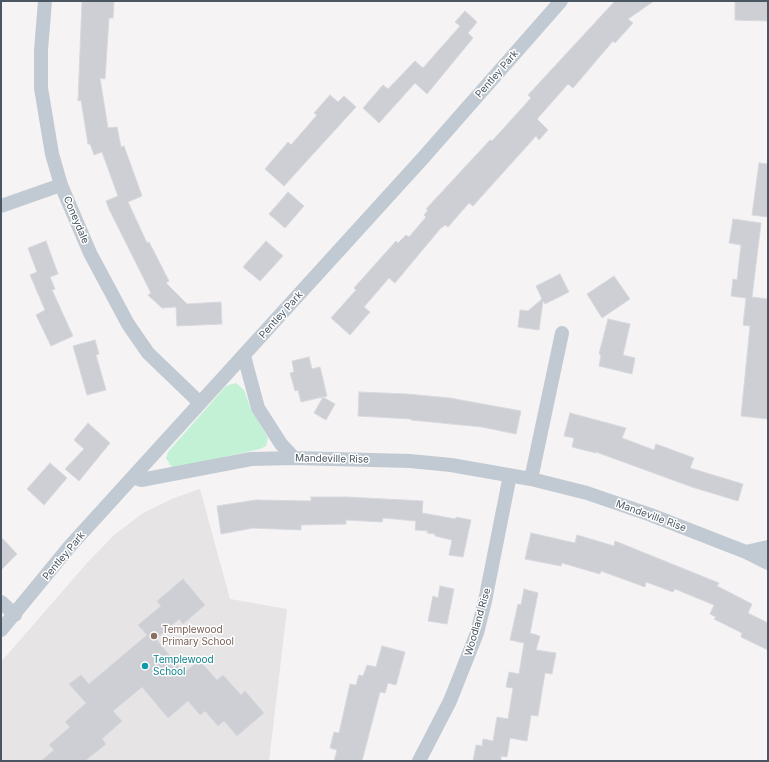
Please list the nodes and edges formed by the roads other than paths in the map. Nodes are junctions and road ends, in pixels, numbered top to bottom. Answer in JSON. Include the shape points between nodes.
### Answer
{"nodes":[{"id":1,"x":45,"y":1,"type":"edge"},
{"id":2,"x":561,"y":1,"type":"edge"},
{"id":3,"x":60,"y":185,"type":"junction"},
{"id":4,"x":1,"y":206,"type":"edge"},
{"id":5,"x":562,"y":333,"type":"dead end"},
{"id":6,"x":244,"y":356,"type":"junction"},
{"id":7,"x":200,"y":403,"type":"junction"},
{"id":8,"x":294,"y":458,"type":"junction"},
{"id":9,"x":510,"y":475,"type":"junction"},
{"id":10,"x":134,"y":477,"type":"junction"},
{"id":11,"x":531,"y":479,"type":"junction"},
{"id":12,"x":768,"y":547,"type":"edge"},
{"id":13,"x":746,"y":552,"type":"junction"},
{"id":14,"x":768,"y":563,"type":"edge"},
{"id":15,"x":1,"y":602,"type":"edge"},
{"id":16,"x":15,"y":615,"type":"junction"},
{"id":17,"x":1,"y":630,"type":"edge"},
{"id":18,"x":419,"y":761,"type":"edge"}],
"edges":[{"from":1,"to":3,"type":"street","name":"Coneydale","via":[[41,88]]},
{"from":2,"to":6,"type":"street","name":"Pentley Park"},
{"from":3,"to":4,"type":"street"},
{"from":3,"to":7,"type":"street","name":"Coneydale","via":[[90,253],[128,324],[148,353]]},
{"from":5,"to":11,"type":"street"},
{"from":6,"to":7,"type":"street","name":"Pentley Park"},
{"from":6,"to":8,"type":"street","via":[[258,408],[281,444]]},
{"from":7,"to":10,"type":"street","name":"Pentley Park"},
{"from":8,"to":9,"type":"street","name":"Mandeville Rise","via":[[410,461]]},
{"from":8,"to":10,"type":"street","name":"Mandeville Rise","via":[[251,459],[141,480]]},
{"from":9,"to":11,"type":"street","name":"Mandeville Rise"},
{"from":9,"to":18,"type":"street","name":"Woodland Rise","via":[[477,632],[450,701]]},
{"from":10,"to":16,"type":"street","name":"Pentley Park","via":[[70,546]]},
{"from":11,"to":13,"type":"street","name":"Mandeville Rise","via":[[587,493]]},
{"from":12,"to":13,"type":"street"},
{"from":13,"to":14,"type":"street","name":"Mandeville Rise"},
{"from":15,"to":16,"type":"street"},
{"from":16,"to":17,"type":"street","name":"Pentley Park"}]}
